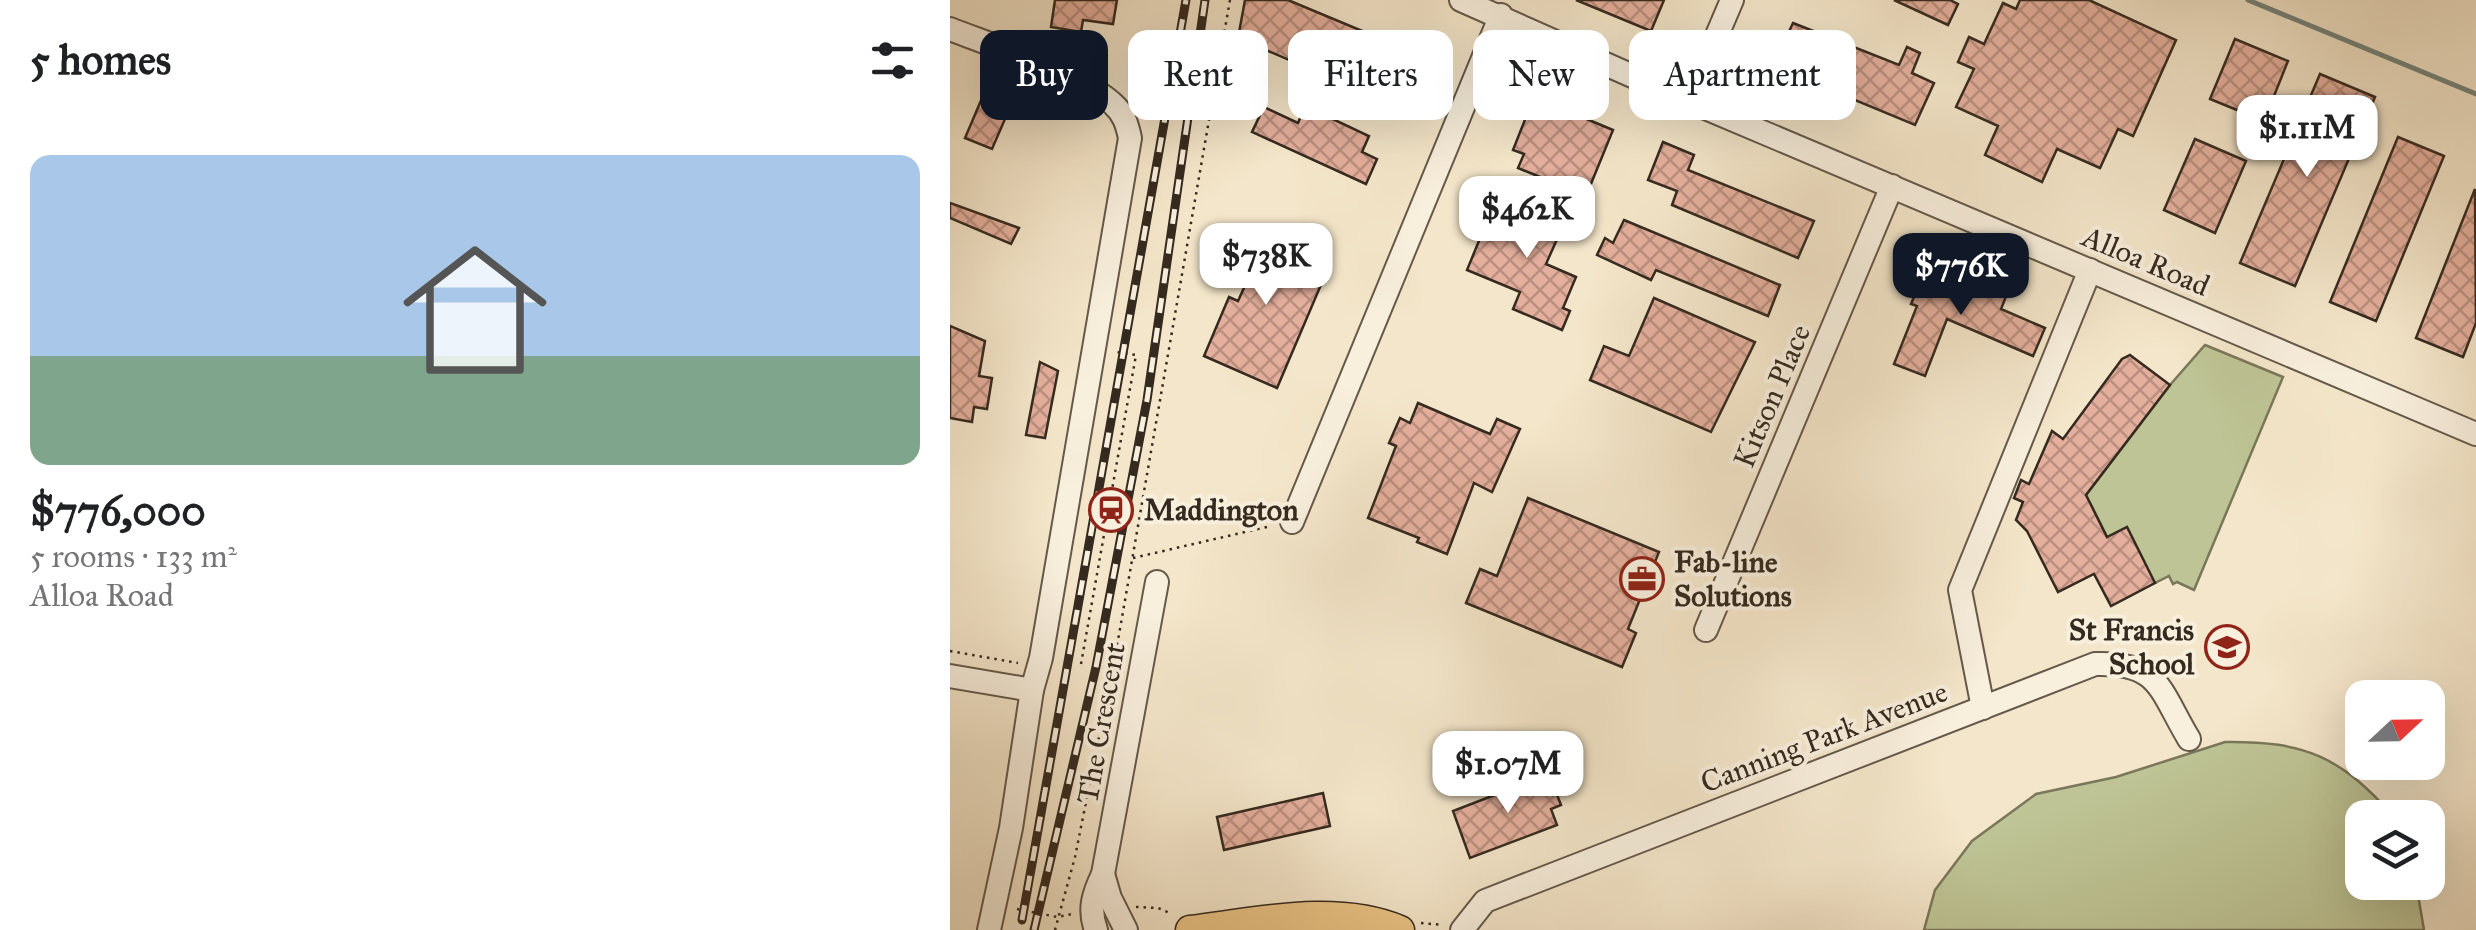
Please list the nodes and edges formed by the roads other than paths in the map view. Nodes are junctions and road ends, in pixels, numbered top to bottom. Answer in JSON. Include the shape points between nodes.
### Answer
{"nodes":[{"id":1,"x":1461,"y":0,"type":"edge"},
{"id":2,"x":1732,"y":0,"type":"edge"},
{"id":3,"x":1501,"y":15,"type":"junction"},
{"id":4,"x":950,"y":29,"type":"edge"},
{"id":5,"x":1720,"y":30,"type":"edge"},
{"id":6,"x":1629,"y":73,"type":"edge"},
{"id":7,"x":1735,"y":120,"type":"edge"},
{"id":8,"x":1892,"y":186,"type":"junction"},
{"id":9,"x":2090,"y":270,"type":"junction"},
{"id":10,"x":2476,"y":434,"type":"edge"},
{"id":11,"x":1292,"y":522,"type":"road end"},
{"id":12,"x":1157,"y":582,"type":"dead end"},
{"id":13,"x":1706,"y":630,"type":"dead end"},
{"id":14,"x":950,"y":676,"type":"edge"},
{"id":15,"x":1032,"y":690,"type":"junction"},
{"id":16,"x":1983,"y":708,"type":"junction"},
{"id":17,"x":2189,"y":740,"type":"dead end"},
{"id":18,"x":1104,"y":874,"type":"junction"},
{"id":19,"x":989,"y":930,"type":"edge"},
{"id":20,"x":1096,"y":930,"type":"edge"},
{"id":21,"x":1126,"y":930,"type":"edge"},
{"id":22,"x":1190,"y":930,"type":"edge"},
{"id":23,"x":1400,"y":930,"type":"edge"},
{"id":24,"x":1462,"y":930,"type":"edge"}],
"edges":[{"from":1,"to":3,"type":"street","name":"Alloa Road"},
{"from":2,"to":5,"type":"street"},
{"from":3,"to":6,"type":"street","name":"Alloa Road"},
{"from":3,"to":11,"type":"street"},
{"from":4,"to":15,"type":"street","via":[[1078,82],[1116,106],[1130,138]]},
{"from":7,"to":8,"type":"street","name":"Alloa Road"},
{"from":8,"to":9,"type":"street","name":"Alloa Road"},
{"from":8,"to":13,"type":"street","name":"Kitson Place"},
{"from":9,"to":10,"type":"street","name":"Alloa Road"},
{"from":9,"to":16,"type":"street","via":[[1960,590]]},
{"from":12,"to":18,"type":"street","name":"The Crescent"},
{"from":14,"to":15,"type":"street"},
{"from":15,"to":19,"type":"street"},
{"from":16,"to":17,"type":"street","name":"Canning Park Avenue","via":[[2095,664],[2126,663],[2151,675]]},
{"from":16,"to":24,"type":"street","name":"Canning Park Avenue","via":[[1485,902]]},
{"from":18,"to":20,"type":"street","name":"The Crescent","via":[[1093,894]]},
{"from":18,"to":21,"type":"street"},
{"from":22,"to":23,"type":"main road","via":[[1330,917]]}]}
